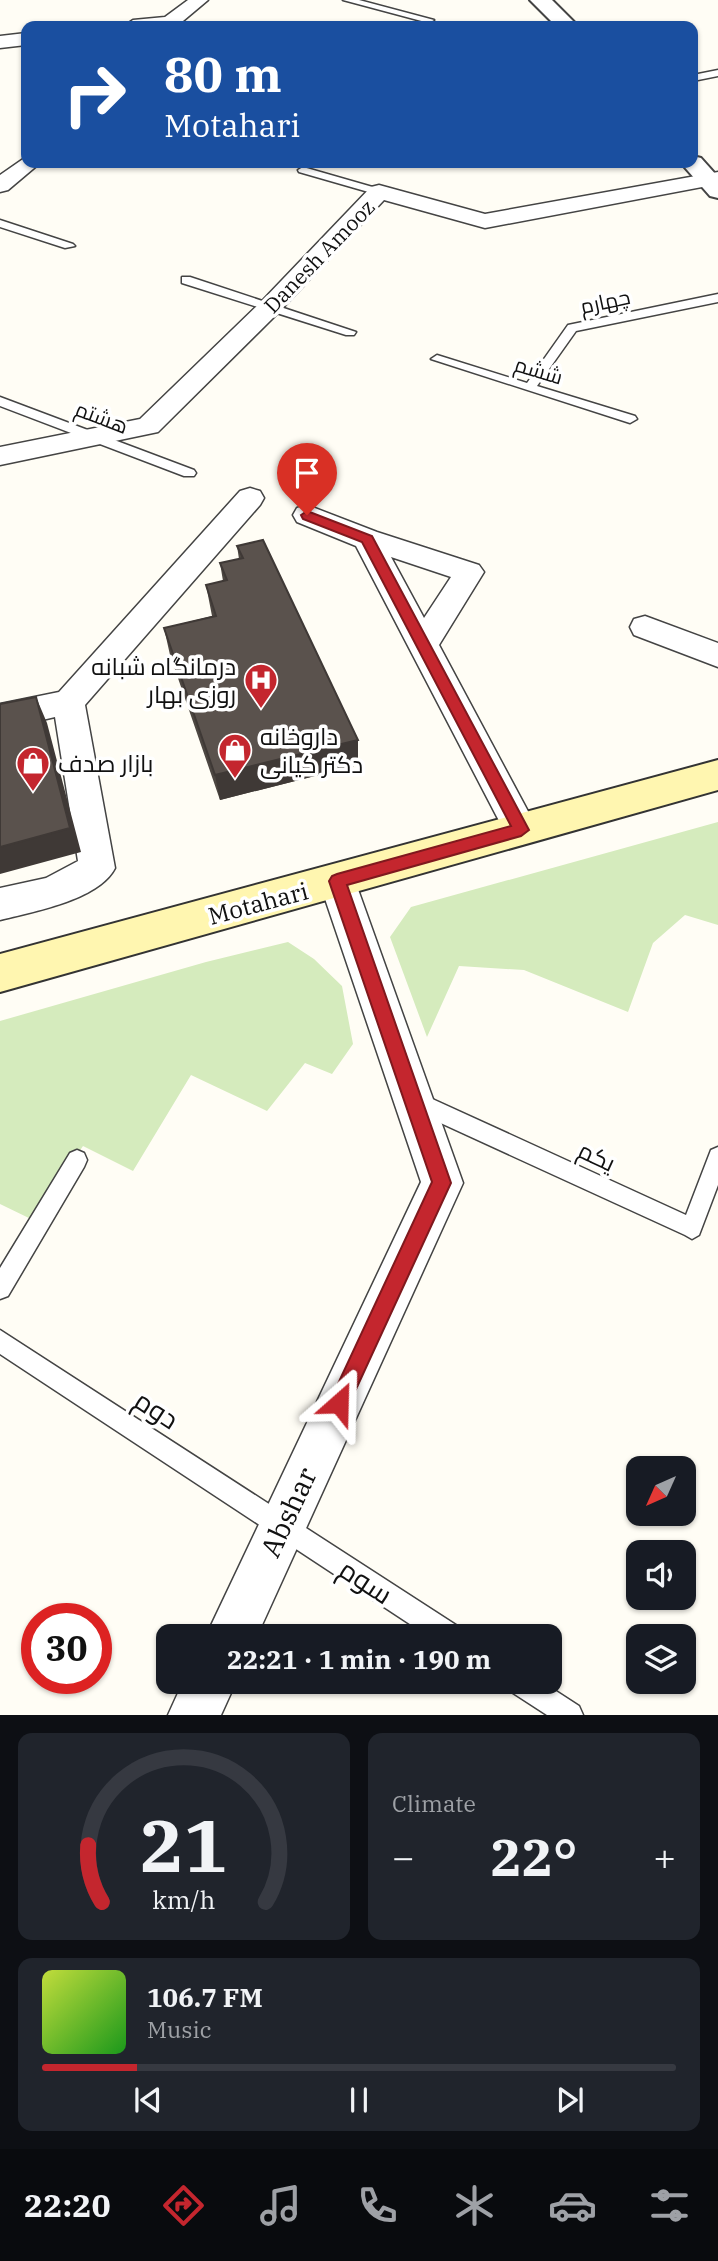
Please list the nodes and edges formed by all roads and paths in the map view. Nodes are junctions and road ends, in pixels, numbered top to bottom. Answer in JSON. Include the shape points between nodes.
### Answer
{"nodes":[{"id":1,"x":199,"y":0,"type":"edge"},
{"id":2,"x":348,"y":0,"type":"edge"},
{"id":3,"x":540,"y":0,"type":"edge"},
{"id":4,"x":570,"y":0,"type":"edge"},
{"id":5,"x":372,"y":3,"type":"edge"},
{"id":6,"x":429,"y":20,"type":"dead end"},
{"id":7,"x":182,"y":21,"type":"edge"},
{"id":8,"x":564,"y":21,"type":"edge"},
{"id":9,"x":569,"y":21,"type":"edge"},
{"id":10,"x":21,"y":40,"type":"edge"},
{"id":11,"x":0,"y":42,"type":"edge"},
{"id":12,"x":718,"y":73,"type":"edge"},
{"id":13,"x":698,"y":77,"type":"edge"},
{"id":14,"x":22,"y":168,"type":"edge"},
{"id":15,"x":303,"y":170,"type":"dead end"},
{"id":16,"x":709,"y":178,"type":"edge"},
{"id":17,"x":0,"y":185,"type":"edge"},
{"id":18,"x":379,"y":192,"type":"junction"},
{"id":19,"x":0,"y":223,"type":"edge"},
{"id":20,"x":69,"y":246,"type":"dead end"},
{"id":21,"x":186,"y":280,"type":"dead end"},
{"id":22,"x":718,"y":298,"type":"edge"},
{"id":23,"x":270,"y":307,"type":"junction"},
{"id":24,"x":351,"y":332,"type":"dead end"},
{"id":25,"x":437,"y":359,"type":"dead end"},
{"id":26,"x":530,"y":387,"type":"junction"},
{"id":27,"x":0,"y":401,"type":"edge"},
{"id":28,"x":630,"y":419,"type":"dead end"},
{"id":29,"x":96,"y":437,"type":"junction"},
{"id":30,"x":0,"y":456,"type":"edge"},
{"id":31,"x":189,"y":473,"type":"dead end"},
{"id":32,"x":250,"y":498,"type":"dead end"},
{"id":33,"x":307,"y":515,"type":"dead end"},
{"id":34,"x":367,"y":539,"type":"junction"},
{"id":35,"x":645,"y":627,"type":"dead end"},
{"id":36,"x":424,"y":643,"type":"junction"},
{"id":37,"x":718,"y":655,"type":"edge"},
{"id":38,"x":69,"y":702,"type":"junction"},
{"id":39,"x":0,"y":717,"type":"edge"},
{"id":40,"x":718,"y":775,"type":"edge"},
{"id":41,"x":521,"y":830,"type":"junction"},
{"id":42,"x":337,"y":881,"type":"junction"},
{"id":43,"x":0,"y":905,"type":"edge"},
{"id":44,"x":0,"y":973,"type":"edge"},
{"id":45,"x":412,"y":1100,"type":"junction"},
{"id":46,"x":718,"y":1157,"type":"edge"},
{"id":47,"x":77,"y":1160,"type":"dead end"},
{"id":48,"x":0,"y":1288,"type":"edge"},
{"id":49,"x":0,"y":1341,"type":"edge"},
{"id":50,"x":282,"y":1526,"type":"junction"},
{"id":51,"x":237,"y":1624,"type":"edge"},
{"id":52,"x":432,"y":1624,"type":"edge"},
{"id":53,"x":204,"y":1694,"type":"edge"},
{"id":54,"x":538,"y":1694,"type":"edge"},
{"id":55,"x":194,"y":1715,"type":"edge"},
{"id":56,"x":570,"y":1715,"type":"edge"}],
"edges":[{"from":1,"to":7,"type":"street"},
{"from":2,"to":5,"type":"lane"},
{"from":3,"to":8,"type":"street"},
{"from":4,"to":9,"type":"street"},
{"from":5,"to":6,"type":"lane"},
{"from":10,"to":11,"type":"street"},
{"from":12,"to":13,"type":"lane"},
{"from":14,"to":17,"type":"street"},
{"from":15,"to":18,"type":"lane"},
{"from":16,"to":18,"type":"street","name":"Danesh Amooz","via":[[485,221]]},
{"from":18,"to":23,"type":"street","name":"Danesh Amooz"},
{"from":19,"to":20,"type":"lane"},
{"from":21,"to":23,"type":"lane"},
{"from":22,"to":26,"type":"lane","name":"چهارم","via":[[572,328]]},
{"from":23,"to":24,"type":"lane"},
{"from":23,"to":29,"type":"street","name":"Danesh Amooz","via":[[149,426]]},
{"from":25,"to":26,"type":"lane","name":"ششم"},
{"from":26,"to":28,"type":"lane","name":"ششم"},
{"from":27,"to":29,"type":"lane","name":"هشتم"},
{"from":29,"to":30,"type":"street","name":"Danesh Amooz"},
{"from":29,"to":31,"type":"lane","name":"هشتم"},
{"from":32,"to":38,"type":"street"},
{"from":33,"to":34,"type":"street"},
{"from":34,"to":36,"type":"street"},
{"from":34,"to":36,"type":"street","via":[[469,572]]},
{"from":35,"to":37,"type":"street"},
{"from":36,"to":41,"type":"street"},
{"from":38,"to":39,"type":"street"},
{"from":38,"to":43,"type":"street","via":[[97,867],[53,892]]},
{"from":40,"to":41,"type":"main road","name":"Motahari"},
{"from":41,"to":42,"type":"main road","name":"Motahari"},
{"from":42,"to":44,"type":"main road","name":"Motahari"},
{"from":42,"to":45,"type":"street","name":"Abshar"},
{"from":45,"to":46,"type":"lane","name":"یکم","via":[[692,1228]]},
{"from":45,"to":50,"type":"street","name":"Abshar","via":[[442,1183]]},
{"from":47,"to":48,"type":"lane"},
{"from":49,"to":50,"type":"lane","name":"دوم"},
{"from":50,"to":51,"type":"street","name":"Abshar"},
{"from":50,"to":52,"type":"lane","name":"سوم"},
{"from":53,"to":55,"type":"street"},
{"from":54,"to":56,"type":"lane"}]}
